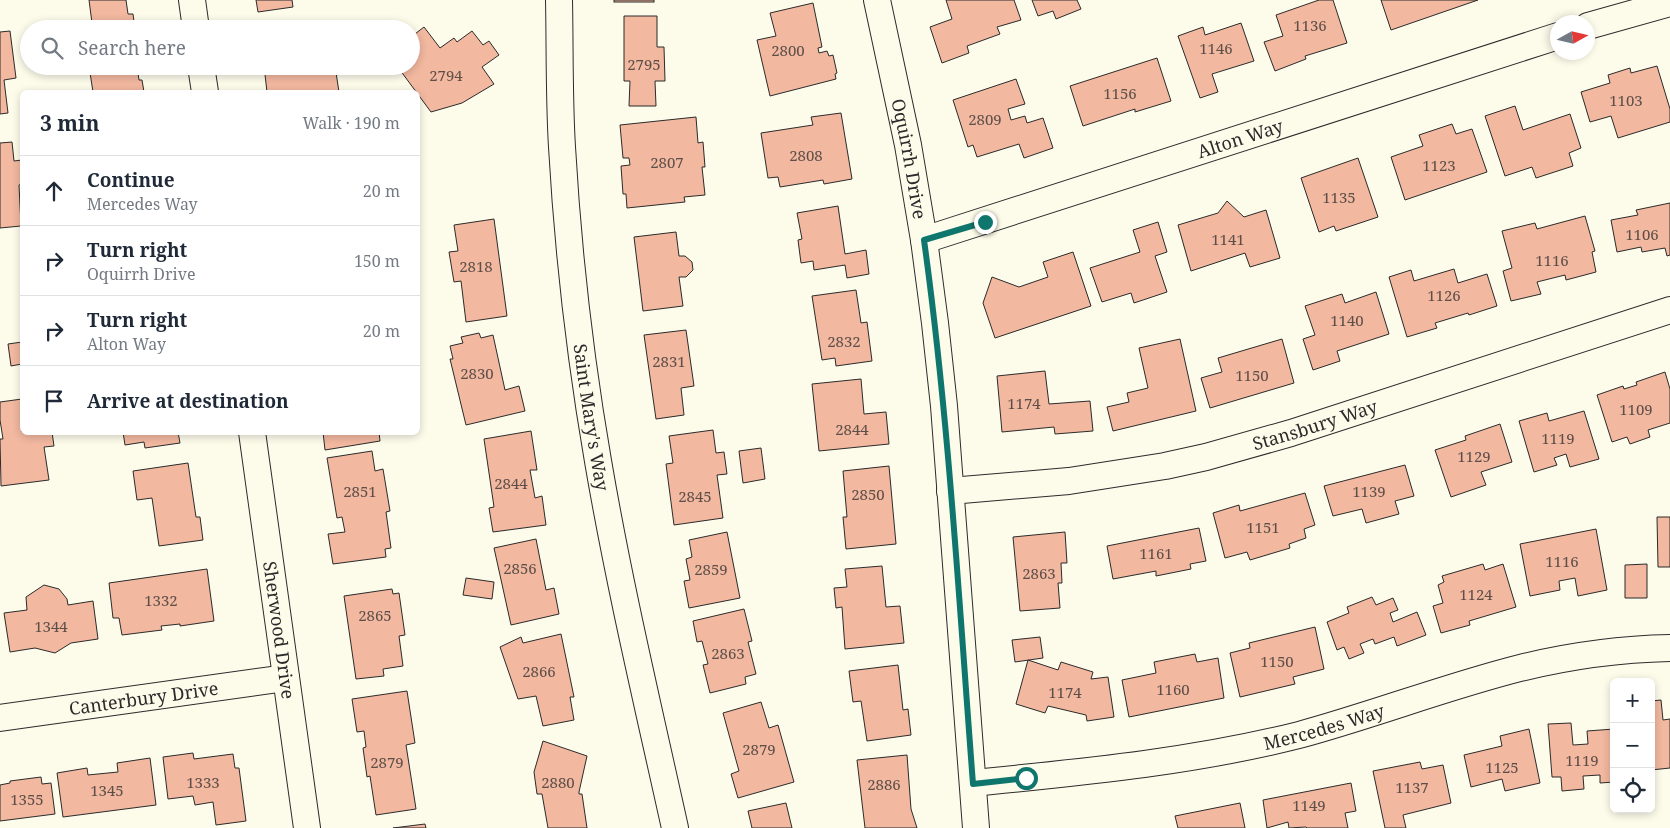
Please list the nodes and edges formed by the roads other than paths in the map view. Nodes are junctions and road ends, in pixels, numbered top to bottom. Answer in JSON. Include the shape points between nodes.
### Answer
{"nodes":[{"id":1,"x":192,"y":0,"type":"edge"},
{"id":2,"x":559,"y":0,"type":"edge"},
{"id":3,"x":877,"y":0,"type":"edge"},
{"id":4,"x":1670,"y":3,"type":"edge"},
{"id":5,"x":195,"y":20,"type":"edge"},
{"id":6,"x":1595,"y":24,"type":"edge"},
{"id":7,"x":1550,"y":39,"type":"edge"},
{"id":8,"x":202,"y":75,"type":"edge"},
{"id":9,"x":205,"y":90,"type":"edge"},
{"id":10,"x":924,"y":240,"type":"junction"},
{"id":11,"x":1670,"y":310,"type":"edge"},
{"id":12,"x":252,"y":435,"type":"edge"},
{"id":13,"x":950,"y":491,"type":"junction"},
{"id":14,"x":1670,"y":648,"type":"edge"},
{"id":15,"x":286,"y":678,"type":"junction"},
{"id":16,"x":0,"y":718,"type":"edge"},
{"id":17,"x":973,"y":784,"type":"junction"},
{"id":18,"x":307,"y":828,"type":"edge"},
{"id":19,"x":675,"y":828,"type":"edge"},
{"id":20,"x":976,"y":828,"type":"edge"}],
"edges":[{"from":1,"to":5,"type":"street"},
{"from":2,"to":19,"type":"street","name":"Saint Mary's Way","via":[[562,155],[586,380],[613,541]]},
{"from":3,"to":10,"type":"street","name":"Oquirrh Drive","via":[[908,145]]},
{"from":4,"to":6,"type":"street"},
{"from":7,"to":10,"type":"street","name":"Alton Way"},
{"from":8,"to":9,"type":"street"},
{"from":10,"to":13,"type":"street","name":"Oquirrh Drive","via":[[944,406]]},
{"from":11,"to":13,"type":"street","name":"Stansbury Way","via":[[1291,433],[1206,456],[1069,481]]},
{"from":12,"to":15,"type":"street","name":"Sherwood Drive"},
{"from":13,"to":17,"type":"street","name":"Oquirrh Drive"},
{"from":14,"to":17,"type":"street","name":"Mercedes Way","via":[[1603,653],[1527,667],[1338,724],[1209,754],[1122,768]]},
{"from":15,"to":16,"type":"street","name":"Canterbury Drive"},
{"from":15,"to":18,"type":"street","name":"Sherwood Drive"},
{"from":17,"to":20,"type":"street","name":"Oquirrh Drive"}]}
